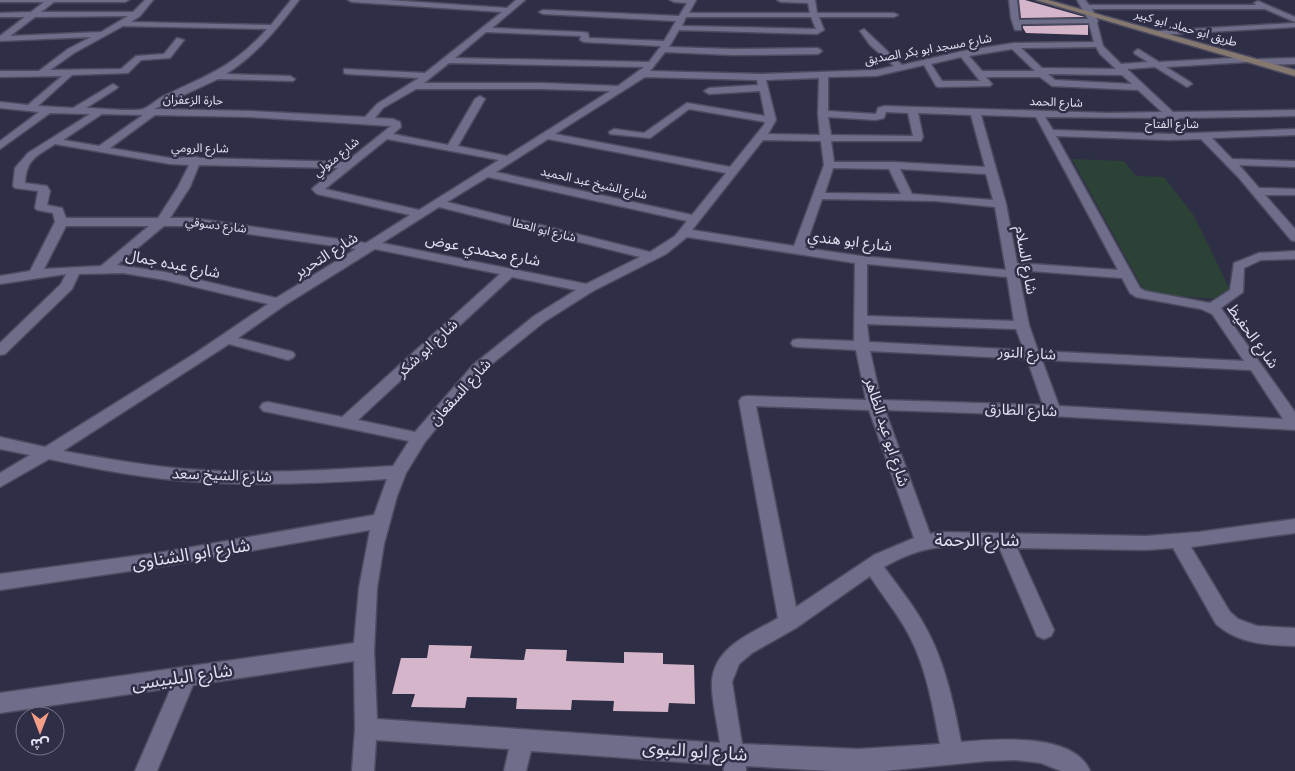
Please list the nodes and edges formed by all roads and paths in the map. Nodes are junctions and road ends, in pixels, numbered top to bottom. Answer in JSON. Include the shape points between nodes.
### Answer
{"nodes":[{"id":1,"x":0,"y":0,"type":"edge"},
{"id":2,"x":52,"y":0,"type":"edge"},
{"id":3,"x":125,"y":0,"type":"edge"},
{"id":4,"x":150,"y":0,"type":"edge"},
{"id":5,"x":295,"y":0,"type":"edge"},
{"id":6,"x":352,"y":0,"type":"edge"},
{"id":7,"x":521,"y":0,"type":"edge"},
{"id":8,"x":674,"y":0,"type":"edge"},
{"id":9,"x":692,"y":0,"type":"edge"},
{"id":10,"x":780,"y":0,"type":"edge"},
{"id":11,"x":811,"y":0,"type":"edge"},
{"id":12,"x":1013,"y":0,"type":"edge"},
{"id":13,"x":1040,"y":0,"type":"edge"},
{"id":14,"x":1081,"y":0,"type":"edge"},
{"id":15,"x":1251,"y":0,"type":"edge"},
{"id":16,"x":1266,"y":6,"type":"junction"},
{"id":17,"x":510,"y":10,"type":"junction"},
{"id":18,"x":543,"y":12,"type":"dead end"},
{"id":19,"x":137,"y":14,"type":"junction"},
{"id":20,"x":1091,"y":14,"type":"junction"},
{"id":21,"x":0,"y":15,"type":"edge"},
{"id":22,"x":31,"y":15,"type":"junction"},
{"id":23,"x":814,"y":15,"type":"junction"},
{"id":24,"x":894,"y":15,"type":"dead end"},
{"id":25,"x":681,"y":21,"type":"junction"},
{"id":26,"x":1294,"y":21,"type":"edge"},
{"id":27,"x":123,"y":24,"type":"junction"},
{"id":28,"x":274,"y":27,"type":"junction"},
{"id":29,"x":486,"y":30,"type":"junction"},
{"id":30,"x":864,"y":31,"type":"dead end"},
{"id":31,"x":809,"y":32,"type":"junction"},
{"id":32,"x":1158,"y":33,"type":"junction"},
{"id":33,"x":103,"y":34,"type":"junction"},
{"id":34,"x":180,"y":40,"type":"dead end"},
{"id":35,"x":732,"y":41,"type":"junction"},
{"id":36,"x":1098,"y":44,"type":"junction"},
{"id":37,"x":1014,"y":46,"type":"junction"},
{"id":38,"x":664,"y":47,"type":"junction"},
{"id":39,"x":1138,"y":52,"type":"dead end"},
{"id":40,"x":963,"y":54,"type":"junction"},
{"id":41,"x":1247,"y":59,"type":"junction"},
{"id":42,"x":447,"y":60,"type":"junction"},
{"id":43,"x":1295,"y":61,"type":"edge"},
{"id":44,"x":926,"y":62,"type":"junction"},
{"id":45,"x":1259,"y":62,"type":"junction"},
{"id":46,"x":54,"y":63,"type":"junction"},
{"id":47,"x":36,"y":64,"type":"dead end"},
{"id":48,"x":1158,"y":65,"type":"junction"},
{"id":49,"x":823,"y":66,"type":"junction"},
{"id":50,"x":902,"y":68,"type":"junction"},
{"id":51,"x":1121,"y":69,"type":"junction"},
{"id":52,"x":647,"y":70,"type":"junction"},
{"id":53,"x":347,"y":71,"type":"dead end"},
{"id":54,"x":1042,"y":72,"type":"junction"},
{"id":55,"x":1295,"y":73,"type":"edge"},
{"id":56,"x":0,"y":74,"type":"edge"},
{"id":57,"x":40,"y":74,"type":"junction"},
{"id":58,"x":69,"y":74,"type":"junction"},
{"id":59,"x":979,"y":74,"type":"junction"},
{"id":60,"x":216,"y":76,"type":"junction"},
{"id":61,"x":426,"y":76,"type":"junction"},
{"id":62,"x":290,"y":79,"type":"dead end"},
{"id":63,"x":762,"y":82,"type":"junction"},
{"id":64,"x":1187,"y":84,"type":"dead end"},
{"id":65,"x":414,"y":86,"type":"junction"},
{"id":66,"x":113,"y":87,"type":"dead end"},
{"id":67,"x":1140,"y":87,"type":"junction"},
{"id":68,"x":619,"y":89,"type":"junction"},
{"id":69,"x":709,"y":91,"type":"dead end"},
{"id":70,"x":480,"y":99,"type":"dead end"},
{"id":71,"x":0,"y":105,"type":"edge"},
{"id":72,"x":30,"y":108,"type":"junction"},
{"id":73,"x":48,"y":110,"type":"junction"},
{"id":74,"x":912,"y":110,"type":"junction"},
{"id":75,"x":74,"y":111,"type":"junction"},
{"id":76,"x":99,"y":112,"type":"junction"},
{"id":77,"x":149,"y":112,"type":"junction"},
{"id":78,"x":975,"y":112,"type":"junction"},
{"id":79,"x":1281,"y":113,"type":"junction"},
{"id":80,"x":1295,"y":113,"type":"edge"},
{"id":81,"x":823,"y":114,"type":"junction"},
{"id":82,"x":1039,"y":114,"type":"junction"},
{"id":83,"x":1171,"y":115,"type":"junction"},
{"id":84,"x":369,"y":119,"type":"junction"},
{"id":85,"x":771,"y":120,"type":"junction"},
{"id":86,"x":1295,"y":124,"type":"edge"},
{"id":87,"x":614,"y":132,"type":"dead end"},
{"id":88,"x":1295,"y":132,"type":"edge"},
{"id":89,"x":1048,"y":133,"type":"junction"},
{"id":90,"x":385,"y":136,"type":"junction"},
{"id":91,"x":547,"y":136,"type":"junction"},
{"id":92,"x":1199,"y":136,"type":"junction"},
{"id":93,"x":761,"y":137,"type":"junction"},
{"id":94,"x":826,"y":138,"type":"junction"},
{"id":95,"x":53,"y":141,"type":"junction"},
{"id":96,"x":0,"y":146,"type":"edge"},
{"id":97,"x":451,"y":149,"type":"junction"},
{"id":98,"x":100,"y":150,"type":"junction"},
{"id":99,"x":509,"y":159,"type":"junction"},
{"id":100,"x":196,"y":160,"type":"junction"},
{"id":101,"x":1231,"y":162,"type":"junction"},
{"id":102,"x":1295,"y":164,"type":"edge"},
{"id":103,"x":348,"y":165,"type":"junction"},
{"id":104,"x":829,"y":165,"type":"junction"},
{"id":105,"x":893,"y":165,"type":"junction"},
{"id":106,"x":732,"y":171,"type":"junction"},
{"id":107,"x":992,"y":171,"type":"junction"},
{"id":108,"x":487,"y":173,"type":"junction"},
{"id":109,"x":1256,"y":191,"type":"junction"},
{"id":110,"x":1295,"y":192,"type":"edge"},
{"id":111,"x":819,"y":196,"type":"junction"},
{"id":112,"x":908,"y":197,"type":"junction"},
{"id":113,"x":436,"y":203,"type":"junction"},
{"id":114,"x":1000,"y":204,"type":"junction"},
{"id":115,"x":420,"y":214,"type":"junction"},
{"id":116,"x":695,"y":220,"type":"junction"},
{"id":117,"x":162,"y":221,"type":"junction"},
{"id":118,"x":61,"y":222,"type":"junction"},
{"id":119,"x":1290,"y":225,"type":"edge"},
{"id":120,"x":686,"y":233,"type":"junction"},
{"id":121,"x":1295,"y":237,"type":"edge"},
{"id":122,"x":371,"y":246,"type":"junction"},
{"id":123,"x":798,"y":251,"type":"junction"},
{"id":124,"x":1295,"y":255,"type":"edge"},
{"id":125,"x":651,"y":256,"type":"junction"},
{"id":126,"x":861,"y":260,"type":"junction"},
{"id":127,"x":105,"y":269,"type":"junction"},
{"id":128,"x":75,"y":270,"type":"junction"},
{"id":129,"x":1011,"y":270,"type":"junction"},
{"id":130,"x":510,"y":272,"type":"junction"},
{"id":131,"x":35,"y":274,"type":"junction"},
{"id":132,"x":1127,"y":275,"type":"junction"},
{"id":133,"x":0,"y":280,"type":"edge"},
{"id":134,"x":588,"y":288,"type":"junction"},
{"id":135,"x":279,"y":303,"type":"junction"},
{"id":136,"x":1212,"y":308,"type":"junction"},
{"id":137,"x":860,"y":320,"type":"junction"},
{"id":138,"x":1022,"y":325,"type":"junction"},
{"id":139,"x":226,"y":339,"type":"junction"},
{"id":140,"x":798,"y":343,"type":"dead end"},
{"id":141,"x":861,"y":346,"type":"junction"},
{"id":142,"x":0,"y":351,"type":"edge"},
{"id":143,"x":1032,"y":353,"type":"junction"},
{"id":144,"x":288,"y":355,"type":"dead end"},
{"id":145,"x":1255,"y":366,"type":"junction"},
{"id":146,"x":875,"y":405,"type":"junction"},
{"id":147,"x":268,"y":407,"type":"dead end"},
{"id":148,"x":1053,"y":411,"type":"junction"},
{"id":149,"x":344,"y":424,"type":"junction"},
{"id":150,"x":1295,"y":424,"type":"edge"},
{"id":151,"x":419,"y":438,"type":"junction"},
{"id":152,"x":0,"y":443,"type":"edge"},
{"id":153,"x":47,"y":454,"type":"junction"},
{"id":154,"x":398,"y":472,"type":"junction"},
{"id":155,"x":0,"y":481,"type":"edge"},
{"id":156,"x":381,"y":521,"type":"junction"},
{"id":157,"x":1295,"y":526,"type":"edge"},
{"id":158,"x":1004,"y":540,"type":"junction"},
{"id":159,"x":924,"y":541,"type":"junction"},
{"id":160,"x":1178,"y":541,"type":"junction"},
{"id":161,"x":873,"y":566,"type":"junction"},
{"id":162,"x":0,"y":582,"type":"edge"},
{"id":163,"x":789,"y":622,"type":"junction"},
{"id":164,"x":1044,"y":630,"type":"dead end"},
{"id":165,"x":1295,"y":637,"type":"edge"},
{"id":166,"x":364,"y":652,"type":"junction"},
{"id":167,"x":186,"y":677,"type":"junction"},
{"id":168,"x":0,"y":703,"type":"edge"},
{"id":169,"x":366,"y":729,"type":"junction"},
{"id":170,"x":522,"y":740,"type":"junction"},
{"id":171,"x":953,"y":754,"type":"junction"},
{"id":172,"x":734,"y":763,"type":"edge"},
{"id":173,"x":888,"y":766,"type":"edge"},
{"id":174,"x":146,"y":771,"type":"edge"},
{"id":175,"x":363,"y":771,"type":"edge"},
{"id":176,"x":515,"y":771,"type":"edge"},
{"id":177,"x":1079,"y":771,"type":"edge"}],
"edges":[{"from":1,"to":2,"type":"street"},
{"from":2,"to":3,"type":"street"},
{"from":2,"to":22,"type":"street"},
{"from":4,"to":19,"type":"street"},
{"from":5,"to":28,"type":"street"},
{"from":6,"to":17,"type":"street"},
{"from":7,"to":17,"type":"street"},
{"from":8,"to":9,"type":"street"},
{"from":9,"to":25,"type":"street","name":"شارع التحرير"},
{"from":10,"to":11,"type":"street"},
{"from":11,"to":23,"type":"street"},
{"from":12,"to":20,"type":"street","via":[[1017,25]]},
{"from":13,"to":20,"type":"main road","name":"طريق ابو حماد, ابو كبير"},
{"from":14,"to":20,"type":"street"},
{"from":15,"to":16,"type":"street"},
{"from":16,"to":20,"type":"street"},
{"from":16,"to":26,"type":"street"},
{"from":17,"to":29,"type":"street"},
{"from":18,"to":25,"type":"street"},
{"from":19,"to":22,"type":"street"},
{"from":19,"to":27,"type":"street"},
{"from":20,"to":32,"type":"main road","name":"طريق ابو حماد, ابو كبير"},
{"from":20,"to":36,"type":"street"},
{"from":21,"to":22,"type":"street"},
{"from":22,"to":33,"type":"street","via":[[1,39]]},
{"from":23,"to":24,"type":"street"},
{"from":23,"to":25,"type":"street"},
{"from":23,"to":31,"type":"street","via":[[819,29]]},
{"from":25,"to":35,"type":"street"},
{"from":25,"to":38,"type":"street","name":"شارع التحرير"},
{"from":26,"to":32,"type":"street","via":[[1251,29]]},
{"from":27,"to":28,"type":"street"},
{"from":27,"to":33,"type":"street"},
{"from":28,"to":60,"type":"street","via":[[252,52]]},
{"from":29,"to":38,"type":"street","via":[[582,34],[585,35],[584,40]]},
{"from":29,"to":42,"type":"street"},
{"from":30,"to":50,"type":"street"},
{"from":31,"to":35,"type":"street"},
{"from":31,"to":49,"type":"street"},
{"from":32,"to":41,"type":"main road","name":"طريق ابو حماد, ابو كبير"},
{"from":33,"to":46,"type":"street"},
{"from":34,"to":58,"type":"street","via":[[167,56],[139,58],[124,72]]},
{"from":35,"to":38,"type":"street"},
{"from":35,"to":49,"type":"street"},
{"from":36,"to":37,"type":"street","name":"شارع مسجد ابو بكر الصديق"},
{"from":36,"to":51,"type":"street"},
{"from":37,"to":40,"type":"street","name":"شارع مسجد ابو بكر الصديق"},
{"from":37,"to":54,"type":"street"},
{"from":38,"to":52,"type":"street","name":"شارع التحرير"},
{"from":39,"to":48,"type":"street"},
{"from":40,"to":44,"type":"street","name":"شارع مسجد ابو بكر الصديق"},
{"from":40,"to":59,"type":"street"},
{"from":41,"to":45,"type":"main road","name":"طريق ابو حماد, ابو كبير"},
{"from":41,"to":48,"type":"street"},
{"from":42,"to":52,"type":"street","name":"شارع مسجد ابو بكر الصديق"},
{"from":42,"to":61,"type":"street"},
{"from":43,"to":45,"type":"street"},
{"from":44,"to":50,"type":"street","name":"شارع مسجد ابو بكر الصديق"},
{"from":44,"to":59,"type":"street","via":[[939,84],[985,85]]},
{"from":45,"to":55,"type":"main road","name":"طريق ابو حماد, ابو كبير"},
{"from":46,"to":47,"type":"street"},
{"from":46,"to":57,"type":"street"},
{"from":48,"to":51,"type":"street"},
{"from":48,"to":64,"type":"street"},
{"from":49,"to":50,"type":"street","name":"شارع مسجد ابو بكر الصديق","via":[[885,72]]},
{"from":49,"to":63,"type":"street","name":"شارع مسجد ابو بكر الصديق"},
{"from":49,"to":81,"type":"street"},
{"from":51,"to":54,"type":"street"},
{"from":51,"to":67,"type":"street"},
{"from":52,"to":63,"type":"street","name":"شارع مسجد ابو بكر الصديق"},
{"from":52,"to":68,"type":"street","name":"شارع التحرير"},
{"from":53,"to":61,"type":"street"},
{"from":54,"to":59,"type":"street"},
{"from":54,"to":67,"type":"street","via":[[1055,83]]},
{"from":56,"to":57,"type":"street"},
{"from":57,"to":58,"type":"street"},
{"from":58,"to":72,"type":"street"},
{"from":60,"to":62,"type":"street"},
{"from":60,"to":77,"type":"street","via":[[160,102]]},
{"from":61,"to":65,"type":"street"},
{"from":63,"to":69,"type":"street"},
{"from":63,"to":85,"type":"street"},
{"from":65,"to":68,"type":"street"},
{"from":65,"to":84,"type":"street","via":[[380,106]]},
{"from":66,"to":75,"type":"street"},
{"from":67,"to":83,"type":"street"},
{"from":68,"to":91,"type":"street","name":"شارع التحرير"},
{"from":70,"to":97,"type":"street"},
{"from":71,"to":72,"type":"street","name":"حارة الزعفران"},
{"from":72,"to":73,"type":"street","name":"حارة الزعفران"},
{"from":73,"to":75,"type":"street","name":"حارة الزعفران"},
{"from":73,"to":96,"type":"street"},
{"from":74,"to":78,"type":"street","name":"شارع الحمد"},
{"from":74,"to":81,"type":"street","name":"شارع الحمد","via":[[882,109],[882,115],[876,117]]},
{"from":74,"to":94,"type":"street","via":[[917,139]]},
{"from":75,"to":76,"type":"street","name":"حارة الزعفران"},
{"from":76,"to":77,"type":"street","name":"حارة الزعفران"},
{"from":76,"to":95,"type":"street"},
{"from":77,"to":84,"type":"street","name":"حارة الزعفران"},
{"from":77,"to":98,"type":"street"},
{"from":78,"to":82,"type":"street","name":"شارع الحمد"},
{"from":78,"to":107,"type":"street","name":"شارع السلام"},
{"from":79,"to":80,"type":"street","name":"شارع الحمد"},
{"from":79,"to":83,"type":"street","name":"شارع الحمد"},
{"from":79,"to":86,"type":"street"},
{"from":81,"to":94,"type":"street"},
{"from":82,"to":83,"type":"street","name":"شارع الحمد"},
{"from":82,"to":89,"type":"street"},
{"from":83,"to":92,"type":"street"},
{"from":84,"to":90,"type":"street","name":"حارة الزعفران","via":[[396,124]]},
{"from":85,"to":87,"type":"street","via":[[686,106],[646,136]]},
{"from":85,"to":93,"type":"street","name":"شارع السقعان"},
{"from":88,"to":92,"type":"street","name":"شارع الفتاح"},
{"from":89,"to":92,"type":"street","name":"شارع الفتاح"},
{"from":89,"to":132,"type":"street"},
{"from":90,"to":97,"type":"street"},
{"from":90,"to":103,"type":"street","name":"شارع متولي"},
{"from":91,"to":99,"type":"street","name":"شارع التحرير"},
{"from":91,"to":106,"type":"street"},
{"from":92,"to":101,"type":"street"},
{"from":93,"to":94,"type":"street"},
{"from":93,"to":106,"type":"street","name":"شارع السقعان"},
{"from":94,"to":104,"type":"street"},
{"from":95,"to":98,"type":"street","name":"شارع الرومي"},
{"from":95,"to":118,"type":"street","via":[[25,161],[20,168],[18,184],[42,188],[42,208],[58,210]]},
{"from":97,"to":99,"type":"street"},
{"from":98,"to":100,"type":"street","name":"شارع الرومي","via":[[158,159]]},
{"from":99,"to":108,"type":"street","name":"شارع التحرير"},
{"from":100,"to":103,"type":"street","name":"شارع الرومي"},
{"from":100,"to":117,"type":"street","via":[[184,187]]},
{"from":101,"to":102,"type":"street"},
{"from":101,"to":109,"type":"street"},
{"from":103,"to":115,"type":"street","name":"شارع متولي","via":[[319,187],[319,191]]},
{"from":104,"to":105,"type":"street"},
{"from":104,"to":111,"type":"street"},
{"from":105,"to":107,"type":"street"},
{"from":105,"to":112,"type":"street"},
{"from":106,"to":116,"type":"street","name":"شارع السقعان"},
{"from":107,"to":114,"type":"street","name":"شارع السلام"},
{"from":108,"to":113,"type":"street","name":"شارع التحرير"},
{"from":108,"to":116,"type":"street","name":"شارع الشيخ عبد الحميد"},
{"from":109,"to":110,"type":"street"},
{"from":109,"to":119,"type":"street"},
{"from":111,"to":112,"type":"street"},
{"from":111,"to":123,"type":"street"},
{"from":112,"to":114,"type":"street"},
{"from":113,"to":115,"type":"street","name":"شارع التحرير"},
{"from":113,"to":125,"type":"street","name":"شارع ابو العطا"},
{"from":114,"to":129,"type":"street","name":"شارع السلام"},
{"from":115,"to":122,"type":"street","name":"شارع التحرير"},
{"from":116,"to":120,"type":"street","name":"شارع السقعان"},
{"from":117,"to":118,"type":"street","name":"شارع دسوقي"},
{"from":117,"to":122,"type":"street","name":"شارع دسوقي","via":[[210,224]]},
{"from":117,"to":127,"type":"street"},
{"from":118,"to":131,"type":"street"},
{"from":119,"to":121,"type":"street"},
{"from":120,"to":123,"type":"street","name":"شارع ابو هندي"},
{"from":120,"to":125,"type":"street","name":"شارع السقعان"},
{"from":122,"to":130,"type":"street","name":"شارع محمدي عوض"},
{"from":122,"to":135,"type":"street","name":"شارع التحرير"},
{"from":123,"to":126,"type":"street","name":"شارع ابو هندي"},
{"from":124,"to":136,"type":"street","via":[[1259,254],[1248,259],[1238,266],[1236,292]]},
{"from":125,"to":134,"type":"street","name":"شارع السقعان"},
{"from":126,"to":129,"type":"street","name":"شارع ابو هندي"},
{"from":126,"to":137,"type":"street","name":"شارع ابو عبد الظاهر"},
{"from":127,"to":128,"type":"street","name":"شارع عبده جمال"},
{"from":127,"to":135,"type":"street","name":"شارع عبده جمال","via":[[158,275]]},
{"from":128,"to":131,"type":"street","name":"شارع عبده جمال"},
{"from":128,"to":142,"type":"street","via":[[67,286]]},
{"from":129,"to":132,"type":"street","name":"شارع ابو هندي"},
{"from":129,"to":138,"type":"street","name":"شارع السلام"},
{"from":130,"to":134,"type":"street","name":"شارع محمدي عوض"},
{"from":130,"to":149,"type":"street","name":"شارع ابو شكر"},
{"from":131,"to":133,"type":"street","name":"شارع عبده جمال"},
{"from":132,"to":136,"type":"street","name":"شارع الحفيظ","via":[[1141,294]]},
{"from":134,"to":151,"type":"street","name":"شارع السقعان","via":[[539,319],[492,356],[459,388]]},
{"from":135,"to":139,"type":"street","name":"شارع التحرير"},
{"from":136,"to":145,"type":"street","name":"شارع الحفيظ","via":[[1220,314]]},
{"from":137,"to":138,"type":"street"},
{"from":137,"to":141,"type":"street","name":"شارع ابو عبد الظاهر"},
{"from":138,"to":143,"type":"street","name":"شارع السلام"},
{"from":139,"to":144,"type":"street"},
{"from":139,"to":153,"type":"street","name":"شارع التحرير"},
{"from":140,"to":141,"type":"street","name":"شارع النور"},
{"from":141,"to":143,"type":"street","name":"شارع النور"},
{"from":141,"to":146,"type":"street","name":"شارع ابو عبد الظاهر"},
{"from":143,"to":145,"type":"street","name":"شارع النور"},
{"from":143,"to":148,"type":"street","name":"شارع السلام"},
{"from":145,"to":150,"type":"street","name":"شارع الحفيظ"},
{"from":146,"to":148,"type":"street","name":"شارع الطارق"},
{"from":146,"to":159,"type":"street","name":"شارع ابو عبد الظاهر"},
{"from":146,"to":163,"type":"street","name":"شارع الطارق","via":[[747,401]]},
{"from":147,"to":149,"type":"street"},
{"from":148,"to":150,"type":"street","name":"شارع الطارق"},
{"from":149,"to":151,"type":"street"},
{"from":151,"to":154,"type":"street","name":"شارع السقعان"},
{"from":152,"to":153,"type":"street","name":"شارع الشيخ سعد"},
{"from":153,"to":154,"type":"street","name":"شارع الشيخ سعد","via":[[110,466],[200,476],[295,477]]},
{"from":153,"to":155,"type":"street","name":"شارع التحرير"},
{"from":154,"to":156,"type":"street","name":"شارع السقعان"},
{"from":156,"to":162,"type":"street","name":"شارع ابو الشناوى","via":[[164,559]]},
{"from":156,"to":166,"type":"street","name":"شارع السقعان","via":[[368,588]]},
{"from":157,"to":160,"type":"street","name":"شارع الرحمة"},
{"from":158,"to":159,"type":"street","name":"شارع الرحمة"},
{"from":158,"to":160,"type":"street","name":"شارع الرحمة"},
{"from":158,"to":164,"type":"street"},
{"from":159,"to":161,"type":"street","name":"شارع الرحمة","via":[[900,549]]},
{"from":160,"to":165,"type":"street","via":[[1223,618],[1230,624],[1256,636]]},
{"from":161,"to":163,"type":"street","name":"شارع الرحمة"},
{"from":161,"to":171,"type":"street","via":[[919,634],[927,652],[940,692]]},
{"from":163,"to":172,"type":"street","name":"شارع الرحمة","via":[[742,650],[724,669],[722,682]]},
{"from":166,"to":167,"type":"street","name":"شارع البلبيسى"},
{"from":166,"to":169,"type":"street","name":"شارع السقعان"},
{"from":167,"to":168,"type":"street","name":"شارع البلبيسى"},
{"from":167,"to":174,"type":"street"},
{"from":169,"to":170,"type":"street","name":"شارع ابو النبوى"},
{"from":169,"to":175,"type":"street","name":"شارع السقعان"},
{"from":170,"to":172,"type":"street","name":"شارع ابو النبوى"},
{"from":170,"to":176,"type":"street"},
{"from":171,"to":173,"type":"street","name":"شارع ابو النبوى"},
{"from":171,"to":177,"type":"street","name":"شارع ابو النبوى","via":[[1034,751],[1061,757]]},
{"from":172,"to":173,"type":"street","name":"شارع ابو النبوى"}]}
